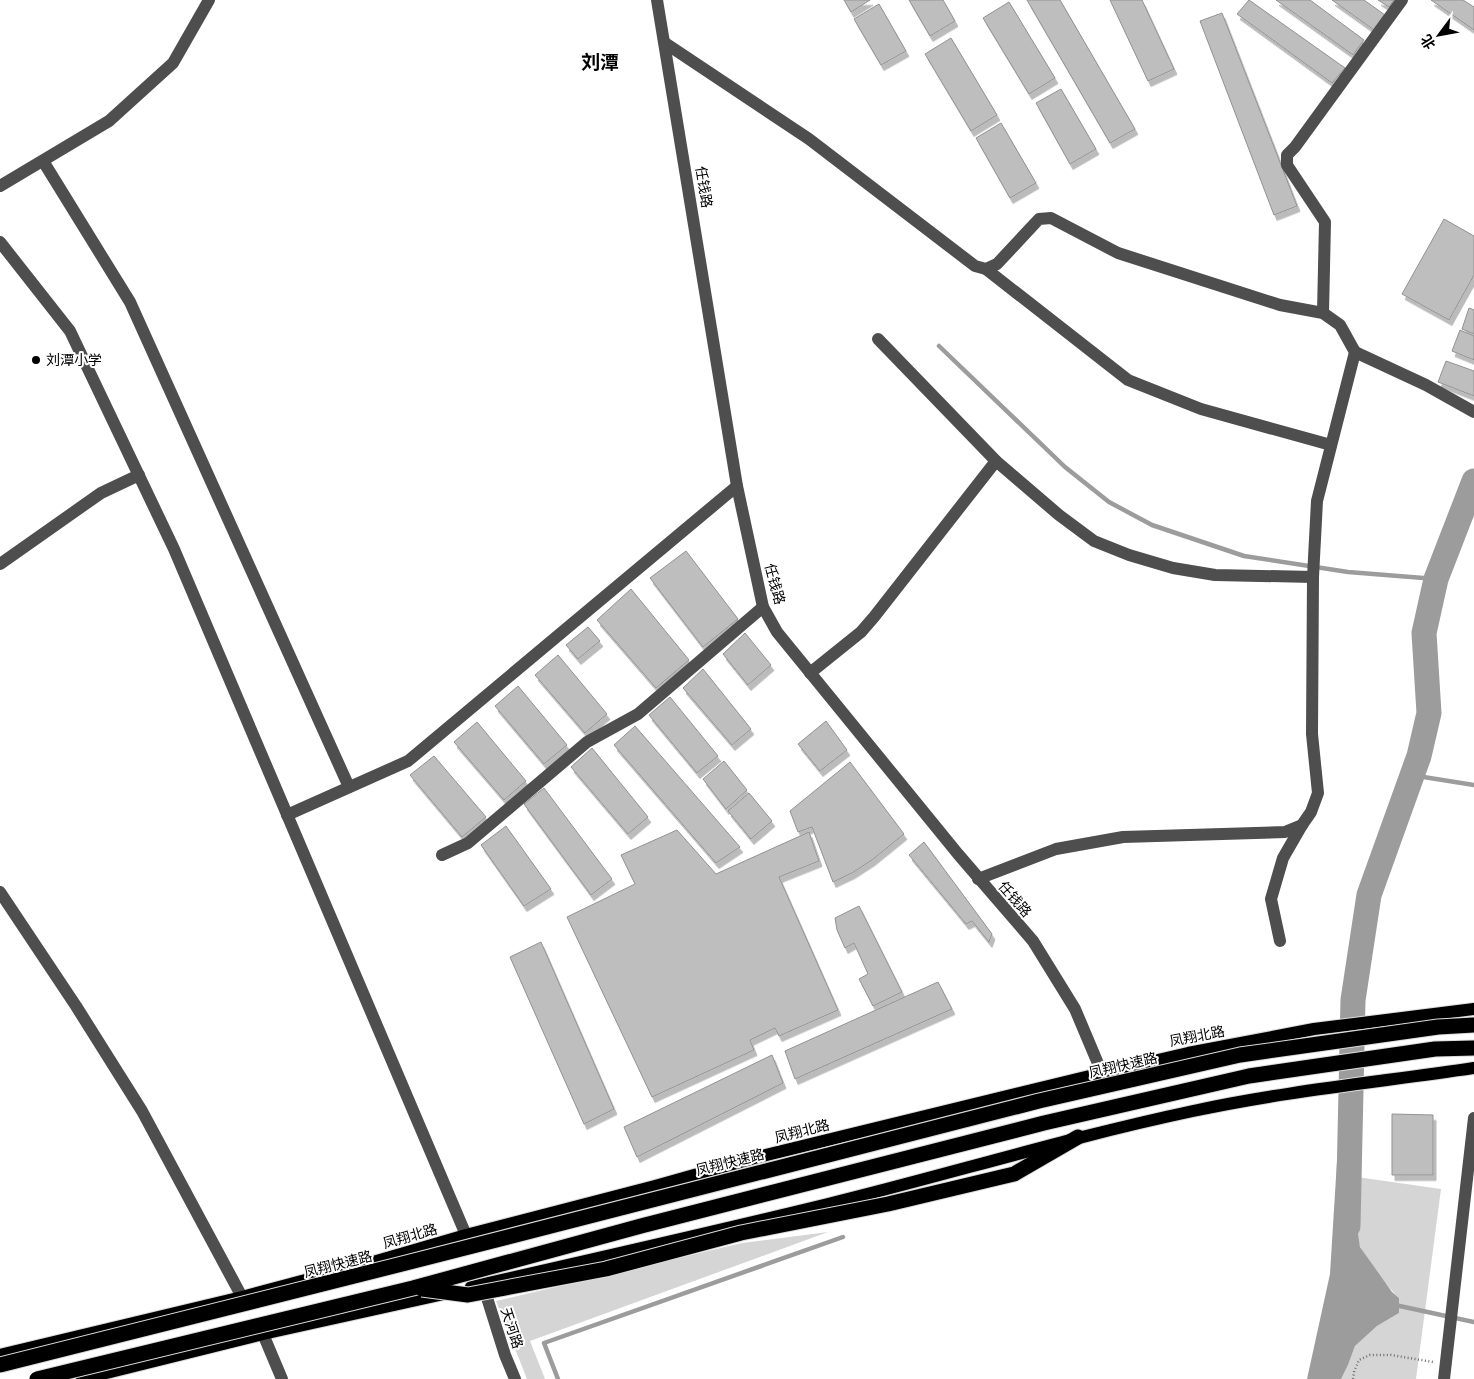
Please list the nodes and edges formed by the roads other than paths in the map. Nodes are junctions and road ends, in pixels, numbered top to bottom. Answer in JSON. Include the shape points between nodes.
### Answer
{"nodes":[{"id":1,"x":209,"y":0,"type":"edge"},
{"id":2,"x":657,"y":0,"type":"edge"},
{"id":3,"x":1402,"y":0,"type":"edge"},
{"id":4,"x":664,"y":43,"type":"junction"},
{"id":5,"x":43,"y":161,"type":"junction"},
{"id":6,"x":0,"y":186,"type":"edge"},
{"id":7,"x":0,"y":242,"type":"edge"},
{"id":8,"x":986,"y":269,"type":"junction"},
{"id":9,"x":1323,"y":313,"type":"junction"},
{"id":10,"x":878,"y":339,"type":"dead end"},
{"id":11,"x":1354,"y":352,"type":"junction"},
{"id":12,"x":1474,"y":412,"type":"edge"},
{"id":13,"x":1331,"y":445,"type":"junction"},
{"id":14,"x":996,"y":461,"type":"junction"},
{"id":15,"x":139,"y":475,"type":"junction"},
{"id":16,"x":737,"y":486,"type":"junction"},
{"id":17,"x":0,"y":564,"type":"edge"},
{"id":18,"x":1313,"y":577,"type":"junction"},
{"id":19,"x":763,"y":607,"type":"junction"},
{"id":20,"x":810,"y":673,"type":"junction"},
{"id":21,"x":349,"y":787,"type":"junction"},
{"id":22,"x":287,"y":815,"type":"junction"},
{"id":23,"x":1302,"y":825,"type":"junction"},
{"id":24,"x":442,"y":855,"type":"dead end"},
{"id":25,"x":978,"y":878,"type":"junction"},
{"id":26,"x":0,"y":892,"type":"edge"},
{"id":27,"x":1280,"y":941,"type":"dead end"},
{"id":28,"x":1474,"y":1008,"type":"edge"},
{"id":29,"x":1474,"y":1025,"type":"edge"},
{"id":30,"x":1474,"y":1048,"type":"edge"},
{"id":31,"x":1474,"y":1068,"type":"edge"},
{"id":32,"x":1102,"y":1072,"type":"junction"},
{"id":33,"x":1474,"y":1118,"type":"edge"},
{"id":34,"x":1078,"y":1137,"type":"junction"},
{"id":35,"x":466,"y":1235,"type":"junction"},
{"id":36,"x":483,"y":1285,"type":"junction"},
{"id":37,"x":413,"y":1288,"type":"junction"},
{"id":38,"x":242,"y":1297,"type":"junction"},
{"id":39,"x":263,"y":1334,"type":"junction"},
{"id":40,"x":0,"y":1355,"type":"edge"},
{"id":41,"x":0,"y":1365,"type":"edge"},
{"id":42,"x":37,"y":1379,"type":"edge"},
{"id":43,"x":82,"y":1379,"type":"edge"},
{"id":44,"x":282,"y":1379,"type":"edge"},
{"id":45,"x":515,"y":1379,"type":"edge"},
{"id":46,"x":1444,"y":1379,"type":"edge"}],
"edges":[{"from":1,"to":5,"type":"street","via":[[173,63],[109,121]]},
{"from":2,"to":4,"type":"street","name":"任钱路"},
{"from":3,"to":9,"type":"street","via":[[1287,155],[1286,165],[1325,222]]},
{"from":4,"to":8,"type":"street","via":[[809,139],[975,266]]},
{"from":4,"to":16,"type":"street","name":"任钱路"},
{"from":5,"to":6,"type":"street"},
{"from":5,"to":21,"type":"street","via":[[130,302]]},
{"from":7,"to":15,"type":"street","via":[[70,331]]},
{"from":8,"to":9,"type":"street","via":[[997,264],[1039,219],[1051,218],[1118,253],[1280,306]]},
{"from":8,"to":13,"type":"street","via":[[1128,380],[1201,409]]},
{"from":9,"to":11,"type":"street","via":[[1340,324]]},
{"from":10,"to":14,"type":"street"},
{"from":11,"to":12,"type":"street","via":[[1426,385]]},
{"from":11,"to":13,"type":"street"},
{"from":13,"to":18,"type":"street","via":[[1317,501]]},
{"from":14,"to":18,"type":"street","via":[[1058,515],[1094,540],[1129,555],[1173,568],[1215,575]]},
{"from":14,"to":20,"type":"street","via":[[874,618]]},
{"from":15,"to":17,"type":"street","via":[[101,493]]},
{"from":15,"to":22,"type":"street","via":[[178,558]]},
{"from":16,"to":19,"type":"street","name":"任钱路"},
{"from":16,"to":21,"type":"street","via":[[408,761]]},
{"from":18,"to":23,"type":"street","via":[[1312,734],[1318,793]]},
{"from":19,"to":20,"type":"street","name":"任钱路","via":[[777,632]]},
{"from":19,"to":24,"type":"street","via":[[638,714],[587,742],[468,842]]},
{"from":20,"to":25,"type":"street","name":"任钱路"},
{"from":21,"to":22,"type":"street"},
{"from":22,"to":35,"type":"street"},
{"from":23,"to":25,"type":"street","via":[[1285,832],[1123,837],[1056,849]]},
{"from":23,"to":27,"type":"street","via":[[1283,858],[1271,899]]},
{"from":25,"to":32,"type":"street","name":"任钱路","via":[[1033,941],[1075,1009]]},
{"from":26,"to":38,"type":"street","via":[[142,1111]]},
{"from":28,"to":32,"type":"main road","name":"凤翔北路","via":[[1314,1029]]},
{"from":29,"to":41,"type":"highway","name":"凤翔快速路","bridge":true,"via":[[1438,1027],[1240,1055],[1038,1100]]},
{"from":30,"to":37,"type":"highway","bridge":true,"via":[[1435,1049],[1249,1076],[1044,1123]]},
{"from":31,"to":34,"type":"main road","via":[[1308,1090],[1195,1110]]},
{"from":32,"to":35,"type":"main road","name":"凤翔北路","via":[[758,1157]]},
{"from":33,"to":46,"type":"street"},
{"from":34,"to":36,"type":"main road","via":[[830,1204]]},
{"from":34,"to":37,"type":"highway","bridge":true,"via":[[1014,1174],[888,1204],[740,1233],[606,1268],[468,1295]]},
{"from":35,"to":38,"type":"main road","name":"凤翔北路"},
{"from":36,"to":39,"type":"main road"},
{"from":36,"to":45,"type":"street","name":"天河路"},
{"from":37,"to":42,"type":"highway","bridge":true},
{"from":38,"to":40,"type":"main road","name":"凤翔北路"},
{"from":39,"to":43,"type":"main road"},
{"from":39,"to":44,"type":"street"}]}
